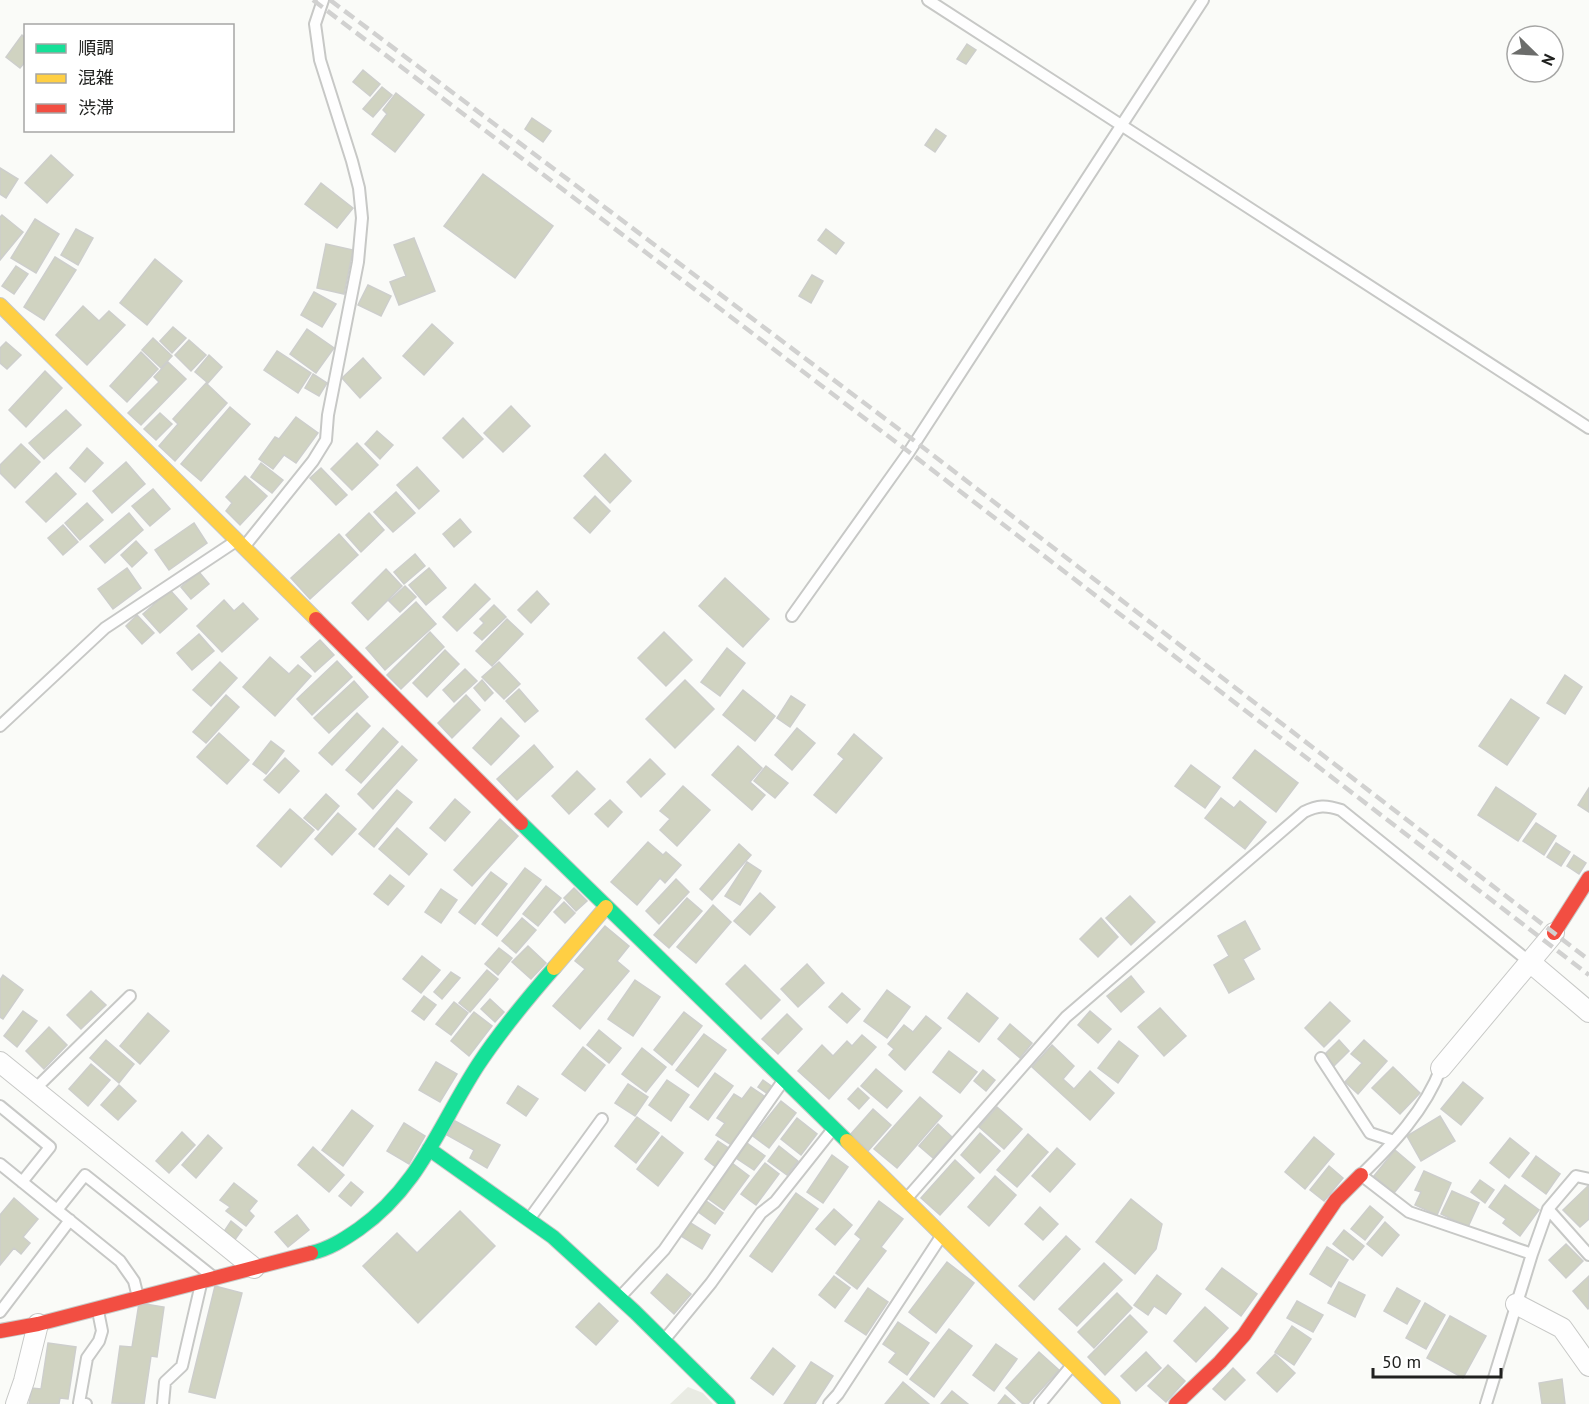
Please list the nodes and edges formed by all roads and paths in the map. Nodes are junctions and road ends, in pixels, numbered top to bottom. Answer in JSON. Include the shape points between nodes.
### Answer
{"nodes":[{"id":1,"x":323,"y":0,"type":"edge"},
{"id":2,"x":928,"y":0,"type":"edge"},
{"id":3,"x":1203,"y":0,"type":"edge"},
{"id":4,"x":1121,"y":126,"type":"junction"},
{"id":5,"x":0,"y":305,"type":"edge"},
{"id":6,"x":1589,"y":429,"type":"edge"},
{"id":7,"x":240,"y":544,"type":"junction"},
{"id":8,"x":792,"y":616,"type":"dead end"},
{"id":9,"x":0,"y":726,"type":"edge"},
{"id":10,"x":1589,"y":878,"type":"edge"},
{"id":11,"x":606,"y":907,"type":"junction"},
{"id":12,"x":1554,"y":933,"type":"joint"},
{"id":13,"x":1531,"y":963,"type":"junction"},
{"id":14,"x":130,"y":996,"type":"dead end"},
{"id":15,"x":1589,"y":1012,"type":"edge"},
{"id":16,"x":1321,"y":1058,"type":"dead end"},
{"id":17,"x":0,"y":1062,"type":"edge"},
{"id":18,"x":1441,"y":1068,"type":"joint"},
{"id":19,"x":783,"y":1081,"type":"junction"},
{"id":20,"x":34,"y":1090,"type":"junction"},
{"id":21,"x":0,"y":1106,"type":"edge"},
{"id":22,"x":602,"y":1119,"type":"dead end"},
{"id":23,"x":833,"y":1129,"type":"junction"},
{"id":24,"x":1394,"y":1141,"type":"junction"},
{"id":25,"x":429,"y":1149,"type":"junction"},
{"id":26,"x":1,"y":1167,"type":"edge"},
{"id":27,"x":1361,"y":1175,"type":"junction"},
{"id":28,"x":1589,"y":1179,"type":"edge"},
{"id":29,"x":22,"y":1182,"type":"junction"},
{"id":30,"x":906,"y":1200,"type":"junction"},
{"id":31,"x":1548,"y":1209,"type":"junction"},
{"id":32,"x":57,"y":1210,"type":"junction"},
{"id":33,"x":70,"y":1220,"type":"junction"},
{"id":34,"x":528,"y":1220,"type":"junction"},
{"id":35,"x":942,"y":1234,"type":"junction"},
{"id":36,"x":1532,"y":1254,"type":"junction"},
{"id":37,"x":1589,"y":1255,"type":"edge"},
{"id":38,"x":254,"y":1268,"type":"junction"},
{"id":39,"x":208,"y":1280,"type":"junction"},
{"id":40,"x":138,"y":1298,"type":"junction"},
{"id":41,"x":620,"y":1298,"type":"junction"},
{"id":42,"x":1516,"y":1304,"type":"junction"},
{"id":43,"x":97,"y":1308,"type":"junction"},
{"id":44,"x":0,"y":1312,"type":"edge"},
{"id":45,"x":38,"y":1324,"type":"junction"},
{"id":46,"x":0,"y":1331,"type":"edge"},
{"id":47,"x":664,"y":1340,"type":"junction"},
{"id":48,"x":1073,"y":1364,"type":"junction"},
{"id":49,"x":1589,"y":1366,"type":"edge"},
{"id":50,"x":16,"y":1404,"type":"edge"},
{"id":51,"x":86,"y":1404,"type":"edge"},
{"id":52,"x":162,"y":1404,"type":"edge"},
{"id":53,"x":728,"y":1404,"type":"edge"},
{"id":54,"x":829,"y":1404,"type":"edge"},
{"id":55,"x":1040,"y":1404,"type":"edge"},
{"id":56,"x":1113,"y":1404,"type":"edge"},
{"id":57,"x":1176,"y":1404,"type":"edge"},
{"id":58,"x":1486,"y":1404,"type":"edge"}],
"edges":[{"from":1,"to":7,"type":"lane","via":[[316,33],[320,60],[359,188],[362,218],[358,262],[326,440],[313,461]]},
{"from":2,"to":4,"type":"lane"},
{"from":3,"to":4,"type":"lane"},
{"from":4,"to":6,"type":"lane"},
{"from":4,"to":8,"type":"lane","via":[[909,452]]},
{"from":5,"to":7,"type":"street"},
{"from":7,"to":9,"type":"lane","via":[[105,628]]},
{"from":7,"to":11,"type":"street"},
{"from":10,"to":12,"type":"street"},
{"from":11,"to":19,"type":"street"},
{"from":11,"to":25,"type":"street","via":[[498,1037]]},
{"from":12,"to":13,"type":"street"},
{"from":13,"to":15,"type":"street"},
{"from":13,"to":18,"type":"street"},
{"from":13,"to":30,"type":"lane","via":[[1341,810],[1316,806],[1304,812],[1066,1017]]},
{"from":14,"to":20,"type":"lane"},
{"from":16,"to":24,"type":"lane","via":[[1370,1133]]},
{"from":17,"to":20,"type":"street"},
{"from":18,"to":24,"type":"lane","via":[[1432,1092]]},
{"from":19,"to":23,"type":"street"},
{"from":19,"to":41,"type":"lane","via":[[664,1250]]},
{"from":20,"to":38,"type":"street"},
{"from":21,"to":29,"type":"lane","via":[[50,1147]]},
{"from":22,"to":34,"type":"lane"},
{"from":23,"to":30,"type":"street"},
{"from":23,"to":47,"type":"lane","via":[[775,1202],[761,1213]]},
{"from":24,"to":27,"type":"lane"},
{"from":25,"to":34,"type":"street"},
{"from":25,"to":38,"type":"street","via":[[400,1193],[348,1237],[328,1249]]},
{"from":26,"to":29,"type":"lane"},
{"from":27,"to":36,"type":"lane","via":[[1409,1212]]},
{"from":27,"to":57,"type":"street","via":[[1336,1200],[1244,1335]]},
{"from":28,"to":31,"type":"lane","via":[[1576,1176]]},
{"from":29,"to":32,"type":"lane"},
{"from":30,"to":35,"type":"street"},
{"from":31,"to":36,"type":"lane"},
{"from":31,"to":37,"type":"lane"},
{"from":32,"to":33,"type":"lane"},
{"from":32,"to":39,"type":"lane","via":[[85,1175]]},
{"from":33,"to":40,"type":"lane","via":[[120,1261],[134,1281]]},
{"from":33,"to":44,"type":"lane"},
{"from":34,"to":41,"type":"street","via":[[553,1237]]},
{"from":35,"to":48,"type":"street"},
{"from":35,"to":54,"type":"lane"},
{"from":36,"to":42,"type":"lane"},
{"from":38,"to":39,"type":"street"},
{"from":39,"to":40,"type":"street"},
{"from":39,"to":52,"type":"lane","via":[[182,1366],[165,1382]]},
{"from":40,"to":43,"type":"street"},
{"from":41,"to":47,"type":"street"},
{"from":42,"to":49,"type":"street","via":[[1562,1328]]},
{"from":42,"to":58,"type":"lane"},
{"from":43,"to":45,"type":"street"},
{"from":43,"to":51,"type":"lane","via":[[102,1330],[87,1358],[79,1403]]},
{"from":45,"to":46,"type":"street"},
{"from":45,"to":50,"type":"street"},
{"from":47,"to":53,"type":"street"},
{"from":48,"to":55,"type":"lane"},
{"from":48,"to":56,"type":"street"}]}
